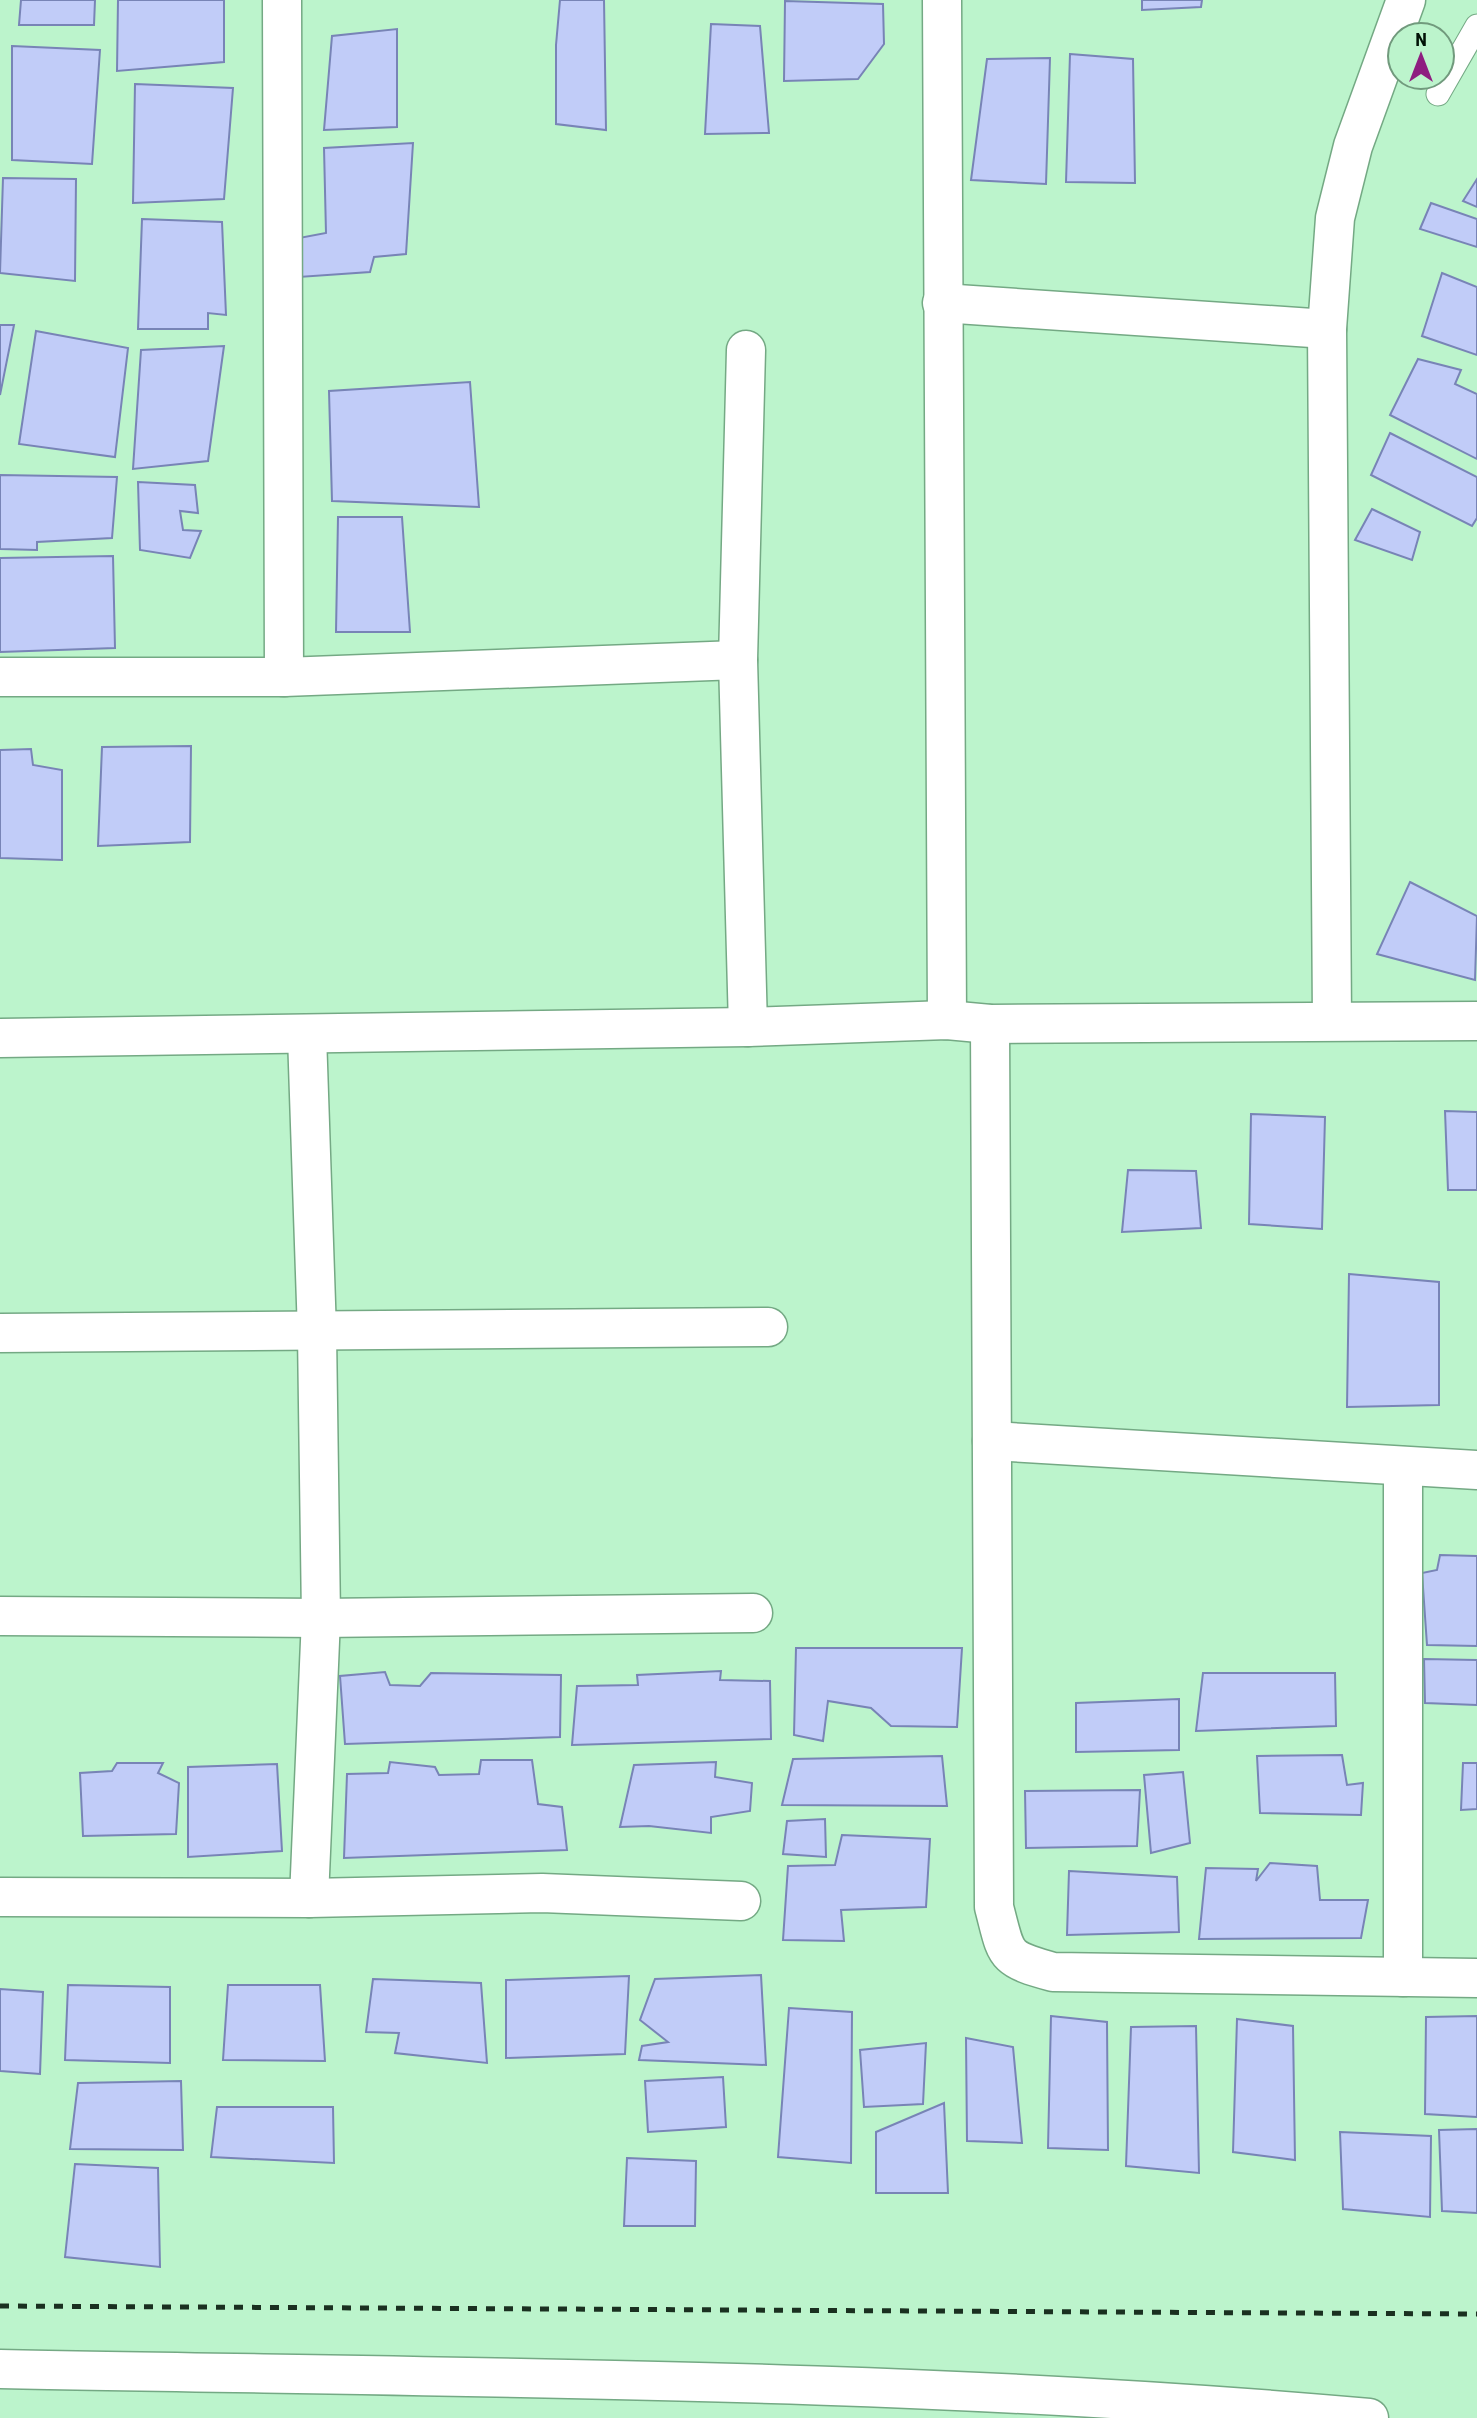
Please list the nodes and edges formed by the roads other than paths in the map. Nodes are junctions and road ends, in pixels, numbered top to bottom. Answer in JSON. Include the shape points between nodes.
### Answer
{"nodes":[{"id":1,"x":282,"y":0,"type":"edge"},
{"id":2,"x":942,"y":0,"type":"edge"},
{"id":3,"x":1406,"y":0,"type":"edge"},
{"id":4,"x":1477,"y":26,"type":"edge"},
{"id":5,"x":1438,"y":94,"type":"dead end"},
{"id":6,"x":942,"y":303,"type":"junction"},
{"id":7,"x":1328,"y":329,"type":"junction"},
{"id":8,"x":746,"y":350,"type":"dead end"},
{"id":9,"x":738,"y":660,"type":"junction"},
{"id":10,"x":0,"y":677,"type":"edge"},
{"id":11,"x":284,"y":677,"type":"junction"},
{"id":12,"x":947,"y":1020,"type":"junction"},
{"id":13,"x":1332,"y":1020,"type":"junction"},
{"id":14,"x":1477,"y":1021,"type":"edge"},
{"id":15,"x":990,"y":1024,"type":"junction"},
{"id":16,"x":748,"y":1027,"type":"junction"},
{"id":17,"x":307,"y":1035,"type":"junction"},
{"id":18,"x":0,"y":1038,"type":"edge"},
{"id":19,"x":768,"y":1327,"type":"dead end"},
{"id":20,"x":317,"y":1332,"type":"junction"},
{"id":21,"x":0,"y":1333,"type":"edge"},
{"id":22,"x":992,"y":1441,"type":"junction"},
{"id":23,"x":1403,"y":1466,"type":"junction"},
{"id":24,"x":1477,"y":1470,"type":"edge"},
{"id":25,"x":753,"y":1613,"type":"dead end"},
{"id":26,"x":0,"y":1616,"type":"edge"},
{"id":27,"x":321,"y":1618,"type":"junction"},
{"id":28,"x":0,"y":1897,"type":"edge"},
{"id":29,"x":309,"y":1898,"type":"junction"},
{"id":30,"x":741,"y":1901,"type":"dead end"},
{"id":31,"x":1403,"y":1977,"type":"junction"},
{"id":32,"x":1477,"y":1978,"type":"edge"},
{"id":33,"x":0,"y":2369,"type":"edge"},
{"id":34,"x":1369,"y":2418,"type":"edge"}],
"edges":[{"from":1,"to":11,"type":"street"},
{"from":2,"to":6,"type":"street"},
{"from":3,"to":7,"type":"street","via":[[1353,146],[1335,218]]},
{"from":4,"to":5,"type":"lane"},
{"from":6,"to":7,"type":"street"},
{"from":6,"to":12,"type":"street"},
{"from":7,"to":13,"type":"street"},
{"from":8,"to":9,"type":"street"},
{"from":9,"to":11,"type":"street"},
{"from":9,"to":16,"type":"street"},
{"from":10,"to":11,"type":"street"},
{"from":12,"to":15,"type":"street"},
{"from":12,"to":16,"type":"street"},
{"from":13,"to":14,"type":"street"},
{"from":13,"to":15,"type":"street"},
{"from":15,"to":22,"type":"street"},
{"from":16,"to":17,"type":"street"},
{"from":17,"to":18,"type":"street"},
{"from":17,"to":20,"type":"street"},
{"from":19,"to":20,"type":"street"},
{"from":20,"to":21,"type":"street"},
{"from":20,"to":27,"type":"street"},
{"from":22,"to":23,"type":"street"},
{"from":22,"to":31,"type":"street","via":[[994,1907],[1006,1952],[1020,1963],[1053,1972]]},
{"from":23,"to":24,"type":"street"},
{"from":23,"to":31,"type":"street"},
{"from":25,"to":27,"type":"street"},
{"from":26,"to":27,"type":"street"},
{"from":27,"to":29,"type":"street"},
{"from":28,"to":29,"type":"street"},
{"from":29,"to":30,"type":"street","via":[[542,1893]]},
{"from":31,"to":32,"type":"street"},
{"from":33,"to":34,"type":"street","via":[[693,2381],[1008,2393]]}]}
